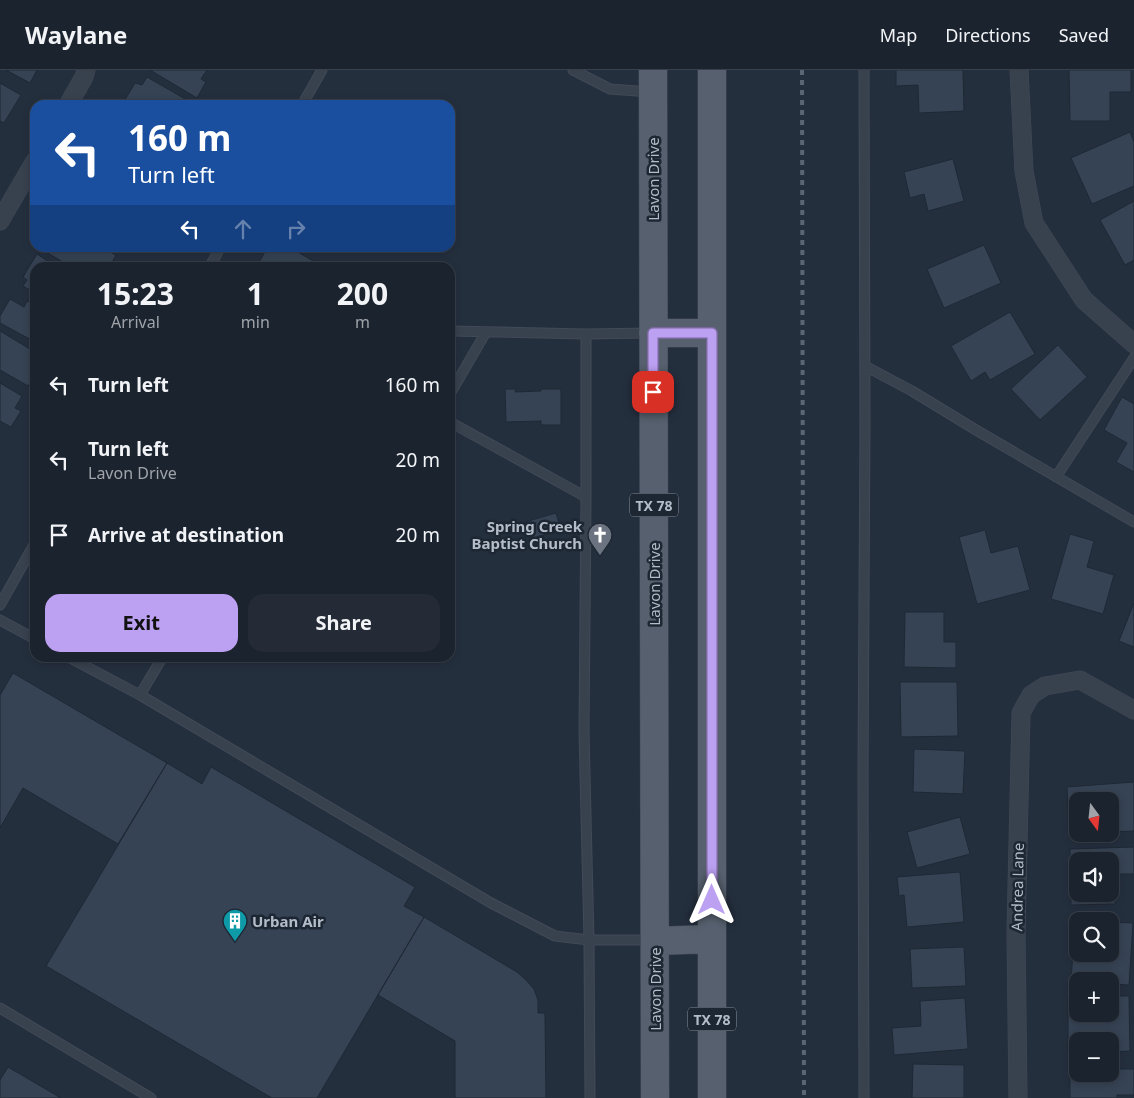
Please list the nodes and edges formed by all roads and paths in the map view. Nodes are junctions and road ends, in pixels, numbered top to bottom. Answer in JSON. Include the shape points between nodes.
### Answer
{"nodes":[{"id":1,"x":86,"y":70,"type":"edge"},
{"id":2,"x":322,"y":70,"type":"edge"},
{"id":3,"x":573,"y":70,"type":"edge"},
{"id":4,"x":712,"y":70,"type":"edge"},
{"id":5,"x":864,"y":70,"type":"edge"},
{"id":6,"x":1019,"y":70,"type":"edge"},
{"id":7,"x":653,"y":81,"type":"edge"},
{"id":8,"x":71,"y":100,"type":"edge"},
{"id":9,"x":305,"y":100,"type":"edge"},
{"id":10,"x":30,"y":170,"type":"edge"},
{"id":11,"x":0,"y":221,"type":"edge"},
{"id":12,"x":455,"y":331,"type":"edge"},
{"id":13,"x":486,"y":332,"type":"junction"},
{"id":14,"x":653,"y":333,"type":"junction"},
{"id":15,"x":712,"y":333,"type":"junction"},
{"id":16,"x":586,"y":334,"type":"junction"},
{"id":17,"x":1134,"y":344,"type":"edge"},
{"id":18,"x":1134,"y":358,"type":"edge"},
{"id":19,"x":865,"y":366,"type":"junction"},
{"id":20,"x":455,"y":385,"type":"edge"},
{"id":21,"x":455,"y":425,"type":"edge"},
{"id":22,"x":1056,"y":477,"type":"junction"},
{"id":23,"x":586,"y":497,"type":"junction"},
{"id":24,"x":1134,"y":522,"type":"edge"},
{"id":25,"x":30,"y":552,"type":"edge"},
{"id":26,"x":0,"y":605,"type":"edge"},
{"id":27,"x":0,"y":620,"type":"edge"},
{"id":28,"x":30,"y":636,"type":"edge"},
{"id":29,"x":77,"y":662,"type":"edge"},
{"id":30,"x":160,"y":662,"type":"edge"},
{"id":31,"x":140,"y":696,"type":"junction"},
{"id":32,"x":1134,"y":710,"type":"edge"},
{"id":33,"x":712,"y":939,"type":"junction"},
{"id":34,"x":589,"y":940,"type":"junction"},
{"id":35,"x":654,"y":940,"type":"junction"},
{"id":36,"x":0,"y":1008,"type":"edge"},
{"id":37,"x":151,"y":1098,"type":"edge"},
{"id":38,"x":590,"y":1098,"type":"edge"},
{"id":39,"x":655,"y":1098,"type":"edge"},
{"id":40,"x":712,"y":1098,"type":"edge"},
{"id":41,"x":864,"y":1098,"type":"edge"},
{"id":42,"x":1018,"y":1098,"type":"edge"}],
"edges":[{"from":1,"to":8,"type":"street"},
{"from":2,"to":9,"type":"lane"},
{"from":3,"to":7,"type":"lane","via":[[610,90]]},
{"from":4,"to":15,"type":"main road","number":"TX 78"},
{"from":5,"to":19,"type":"lane"},
{"from":6,"to":17,"type":"street","via":[[1024,171],[1034,223],[1084,300]]},
{"from":7,"to":14,"type":"main road","name":"Lavon Drive","number":"TX 78"},
{"from":10,"to":11,"type":"street"},
{"from":12,"to":13,"type":"lane"},
{"from":13,"to":16,"type":"lane"},
{"from":13,"to":20,"type":"lane"},
{"from":14,"to":15,"type":"main road"},
{"from":14,"to":16,"type":"lane"},
{"from":14,"to":35,"type":"main road","name":"Lavon Drive","number":"TX 78"},
{"from":15,"to":33,"type":"main road","number":"TX 78"},
{"from":16,"to":23,"type":"lane"},
{"from":18,"to":22,"type":"lane"},
{"from":19,"to":22,"type":"lane"},
{"from":19,"to":41,"type":"lane"},
{"from":21,"to":23,"type":"lane"},
{"from":22,"to":24,"type":"lane"},
{"from":23,"to":34,"type":"lane","via":[[584,732]]},
{"from":25,"to":26,"type":"lane"},
{"from":27,"to":28,"type":"lane"},
{"from":29,"to":31,"type":"lane"},
{"from":30,"to":31,"type":"lane"},
{"from":31,"to":34,"type":"lane","via":[[491,903],[555,936]]},
{"from":32,"to":42,"type":"street","name":"Andrea Lane","via":[[1080,680],[1045,686],[1031,695],[1020,713],[1016,932]]},
{"from":33,"to":35,"type":"main road"},
{"from":33,"to":40,"type":"main road","number":"TX 78"},
{"from":34,"to":35,"type":"lane"},
{"from":34,"to":38,"type":"lane"},
{"from":35,"to":39,"type":"main road","name":"Lavon Drive","number":"TX 78"},
{"from":36,"to":37,"type":"lane"}]}
